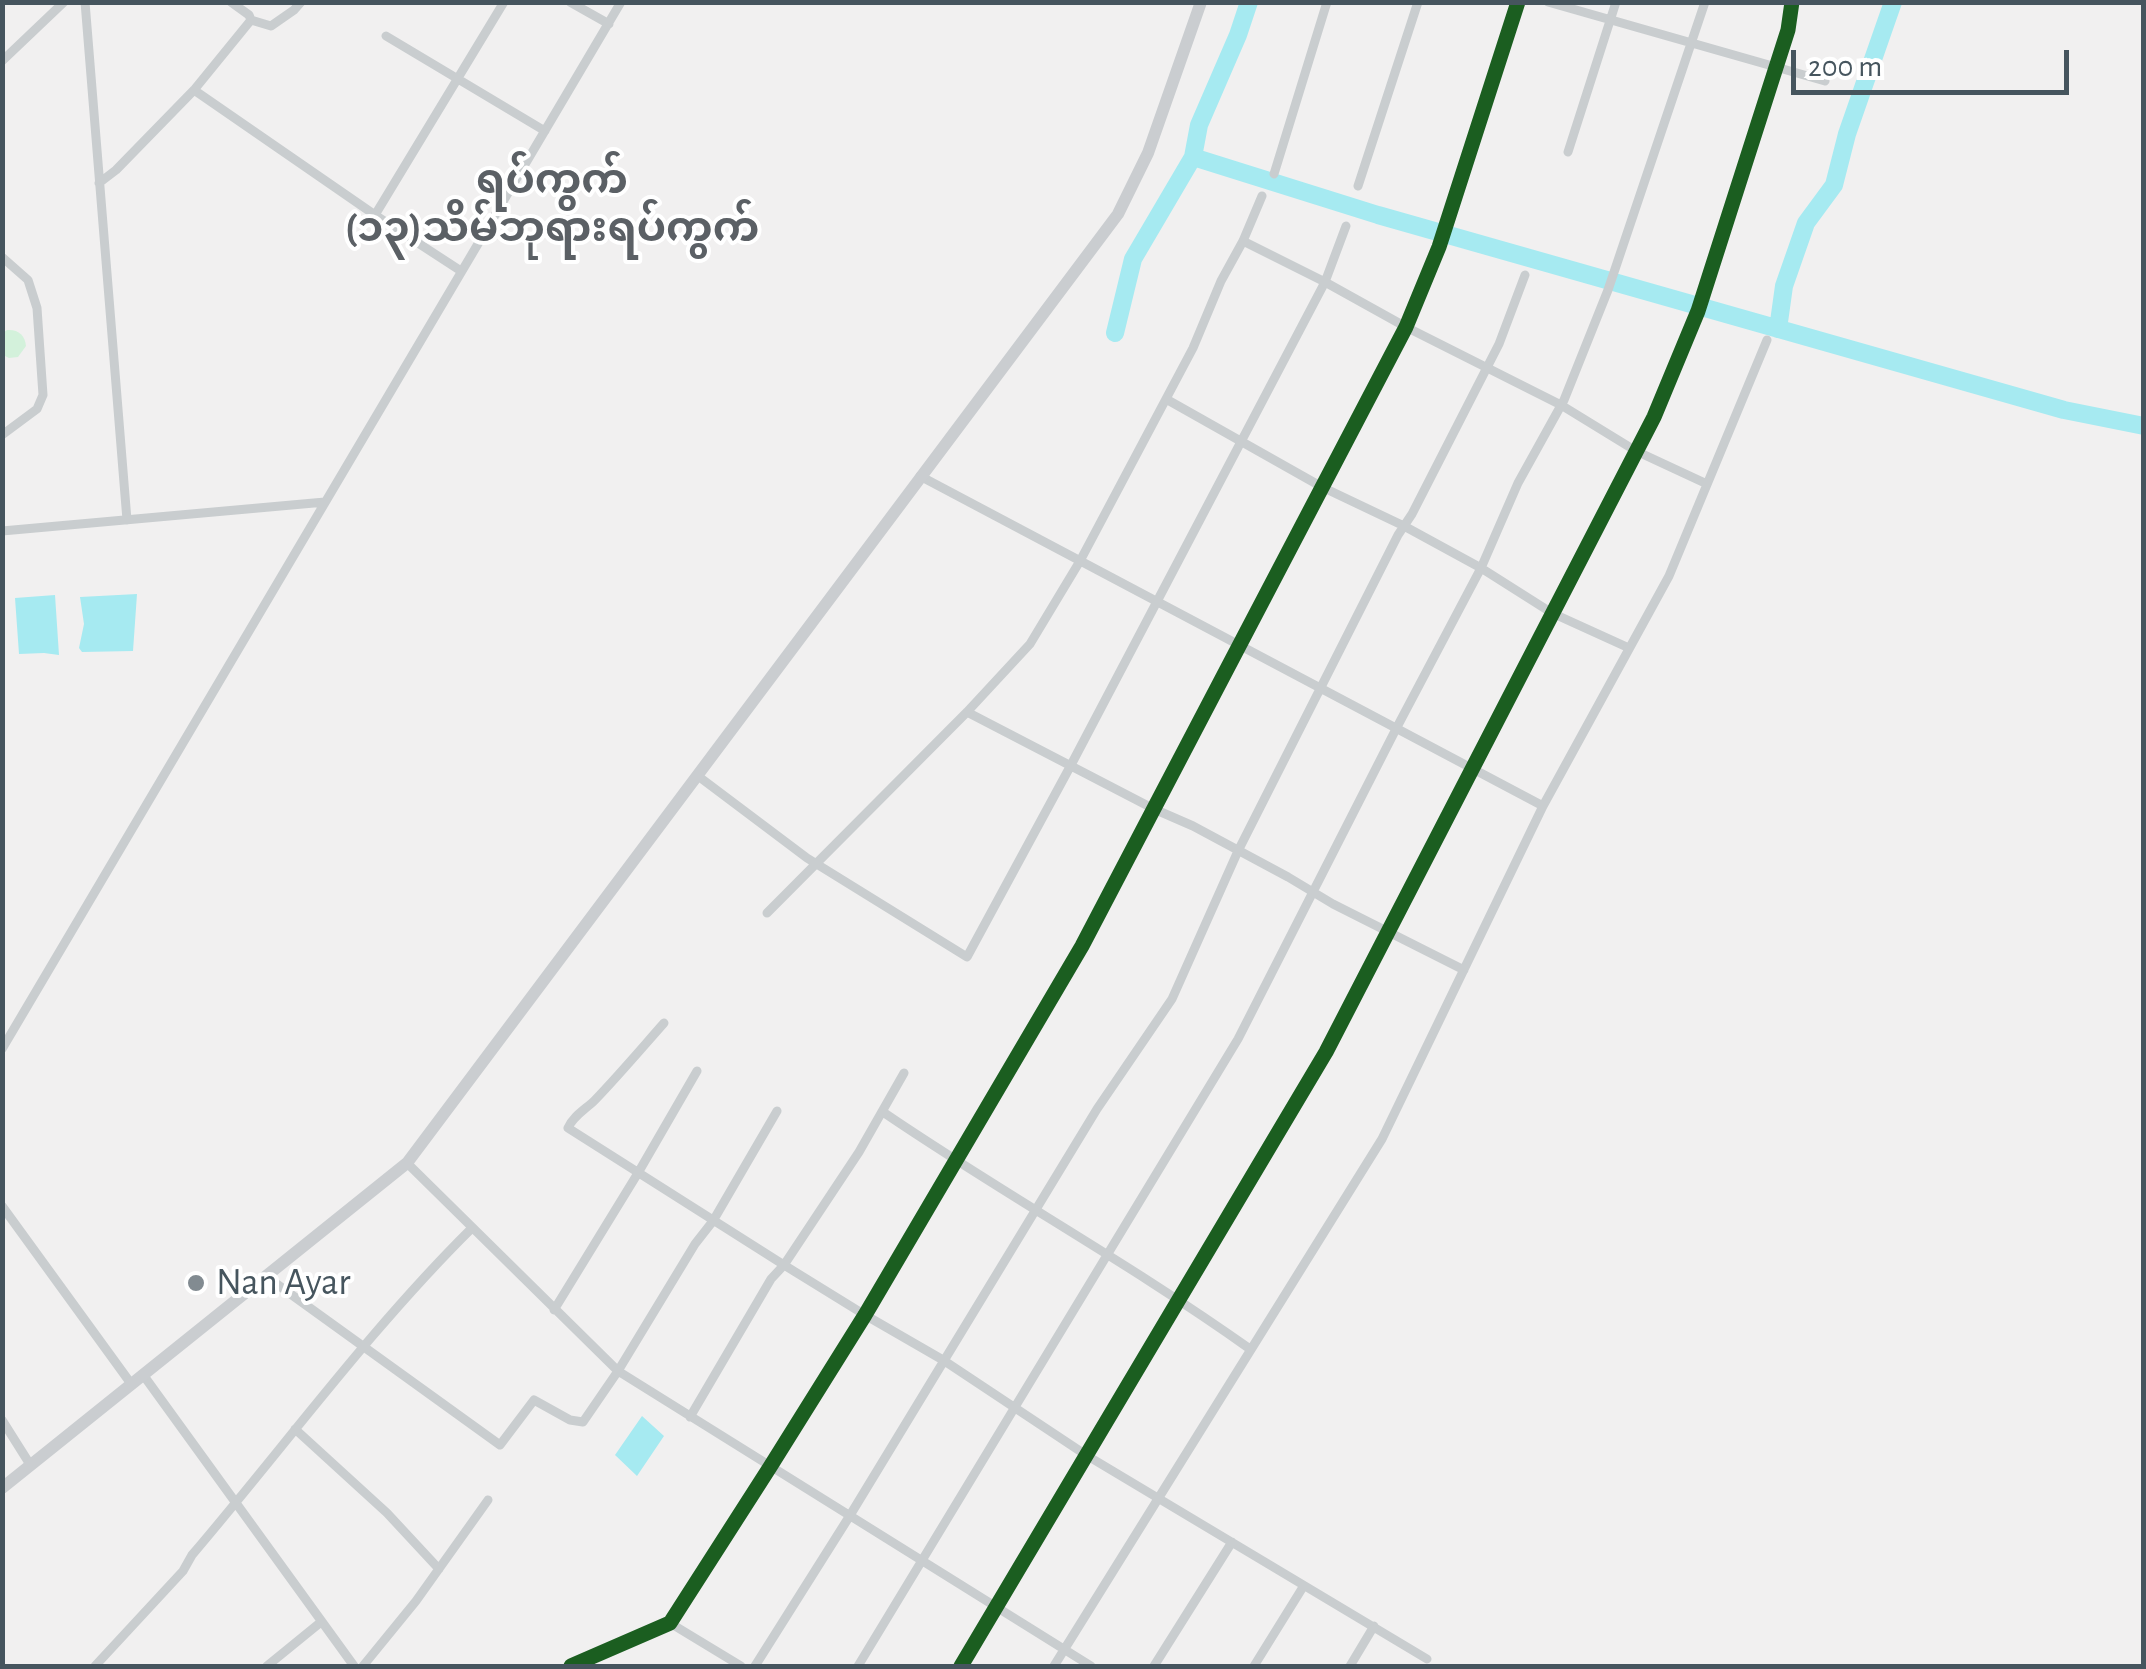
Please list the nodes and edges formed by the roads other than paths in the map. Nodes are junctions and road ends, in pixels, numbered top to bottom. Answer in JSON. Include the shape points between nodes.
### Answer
{"nodes":[{"id":1,"x":64,"y":2,"type":"edge"},
{"id":2,"x":84,"y":2,"type":"edge"},
{"id":3,"x":231,"y":2,"type":"edge"},
{"id":4,"x":301,"y":2,"type":"edge"},
{"id":5,"x":504,"y":2,"type":"edge"},
{"id":6,"x":570,"y":2,"type":"edge"},
{"id":7,"x":621,"y":2,"type":"edge"},
{"id":8,"x":1202,"y":2,"type":"edge"},
{"id":9,"x":1327,"y":2,"type":"edge"},
{"id":10,"x":1418,"y":2,"type":"edge"},
{"id":11,"x":1518,"y":2,"type":"edge"},
{"id":12,"x":1548,"y":2,"type":"edge"},
{"id":13,"x":1616,"y":2,"type":"edge"},
{"id":14,"x":1705,"y":2,"type":"edge"},
{"id":15,"x":1792,"y":2,"type":"edge"},
{"id":16,"x":251,"y":20,"type":"junction"},
{"id":17,"x":1611,"y":20,"type":"junction"},
{"id":18,"x":608,"y":24,"type":"junction"},
{"id":19,"x":386,"y":36,"type":"dead end"},
{"id":20,"x":1692,"y":42,"type":"junction"},
{"id":21,"x":2,"y":61,"type":"edge"},
{"id":22,"x":1775,"y":67,"type":"junction"},
{"id":23,"x":458,"y":79,"type":"junction"},
{"id":24,"x":1825,"y":81,"type":"dead end"},
{"id":25,"x":194,"y":90,"type":"junction"},
{"id":26,"x":545,"y":131,"type":"junction"},
{"id":27,"x":1568,"y":152,"type":"dead end"},
{"id":28,"x":1274,"y":174,"type":"dead end"},
{"id":29,"x":99,"y":183,"type":"junction"},
{"id":30,"x":1358,"y":186,"type":"dead end"},
{"id":31,"x":1262,"y":196,"type":"dead end"},
{"id":32,"x":375,"y":215,"type":"junction"},
{"id":33,"x":1346,"y":226,"type":"dead end"},
{"id":34,"x":1243,"y":241,"type":"junction"},
{"id":35,"x":2,"y":257,"type":"edge"},
{"id":36,"x":462,"y":272,"type":"junction"},
{"id":37,"x":1525,"y":275,"type":"dead end"},
{"id":38,"x":1324,"y":282,"type":"junction"},
{"id":39,"x":1406,"y":327,"type":"junction"},
{"id":40,"x":1767,"y":340,"type":"dead end"},
{"id":41,"x":1487,"y":366,"type":"junction"},
{"id":42,"x":1166,"y":399,"type":"junction"},
{"id":43,"x":1561,"y":405,"type":"junction"},
{"id":44,"x":2,"y":435,"type":"edge"},
{"id":45,"x":1240,"y":440,"type":"junction"},
{"id":46,"x":1636,"y":450,"type":"junction"},
{"id":47,"x":920,"y":476,"type":"junction"},
{"id":48,"x":1707,"y":484,"type":"junction"},
{"id":49,"x":1322,"y":486,"type":"junction"},
{"id":50,"x":325,"y":502,"type":"junction"},
{"id":51,"x":127,"y":520,"type":"junction"},
{"id":52,"x":1404,"y":526,"type":"junction"},
{"id":53,"x":2,"y":531,"type":"edge"},
{"id":54,"x":1080,"y":562,"type":"junction"},
{"id":55,"x":1481,"y":568,"type":"junction"},
{"id":56,"x":1156,"y":602,"type":"junction"},
{"id":57,"x":1552,"y":613,"type":"junction"},
{"id":58,"x":1239,"y":646,"type":"junction"},
{"id":59,"x":1629,"y":648,"type":"junction"},
{"id":60,"x":1320,"y":688,"type":"junction"},
{"id":61,"x":967,"y":712,"type":"junction"},
{"id":62,"x":1396,"y":730,"type":"junction"},
{"id":63,"x":1071,"y":765,"type":"junction"},
{"id":64,"x":1472,"y":768,"type":"junction"},
{"id":65,"x":698,"y":776,"type":"junction"},
{"id":66,"x":1544,"y":806,"type":"junction"},
{"id":67,"x":1154,"y":810,"type":"junction"},
{"id":68,"x":1238,"y":851,"type":"junction"},
{"id":69,"x":816,"y":863,"type":"junction"},
{"id":70,"x":1313,"y":893,"type":"junction"},
{"id":71,"x":767,"y":913,"type":"dead end"},
{"id":72,"x":1388,"y":932,"type":"junction"},
{"id":73,"x":1464,"y":970,"type":"junction"},
{"id":74,"x":664,"y":1023,"type":"dead end"},
{"id":75,"x":2,"y":1049,"type":"edge"},
{"id":76,"x":697,"y":1070,"type":"dead end"},
{"id":77,"x":904,"y":1073,"type":"dead end"},
{"id":78,"x":777,"y":1111,"type":"dead end"},
{"id":79,"x":883,"y":1112,"type":"junction"},
{"id":80,"x":955,"y":1162,"type":"junction"},
{"id":81,"x":406,"y":1163,"type":"junction"},
{"id":82,"x":638,"y":1174,"type":"junction"},
{"id":83,"x":2,"y":1206,"type":"edge"},
{"id":84,"x":1035,"y":1211,"type":"junction"},
{"id":85,"x":713,"y":1221,"type":"junction"},
{"id":86,"x":472,"y":1228,"type":"junction"},
{"id":87,"x":1108,"y":1254,"type":"junction"},
{"id":88,"x":784,"y":1266,"type":"junction"},
{"id":89,"x":266,"y":1277,"type":"junction"},
{"id":90,"x":1179,"y":1298,"type":"junction"},
{"id":91,"x":554,"y":1310,"type":"junction"},
{"id":92,"x":865,"y":1315,"type":"junction"},
{"id":93,"x":363,"y":1345,"type":"junction"},
{"id":94,"x":1250,"y":1349,"type":"junction"},
{"id":95,"x":944,"y":1360,"type":"junction"},
{"id":96,"x":618,"y":1372,"type":"junction"},
{"id":97,"x":138,"y":1381,"type":"junction"},
{"id":98,"x":1015,"y":1407,"type":"junction"},
{"id":99,"x":690,"y":1417,"type":"junction"},
{"id":100,"x":2,"y":1420,"type":"edge"},
{"id":101,"x":295,"y":1430,"type":"junction"},
{"id":102,"x":1086,"y":1455,"type":"junction"},
{"id":103,"x":31,"y":1466,"type":"junction"},
{"id":104,"x":770,"y":1467,"type":"junction"},
{"id":105,"x":2,"y":1488,"type":"edge"},
{"id":106,"x":1158,"y":1499,"type":"junction"},
{"id":107,"x":488,"y":1500,"type":"dead end"},
{"id":108,"x":235,"y":1503,"type":"junction"},
{"id":109,"x":849,"y":1517,"type":"junction"},
{"id":110,"x":1232,"y":1542,"type":"junction"},
{"id":111,"x":921,"y":1561,"type":"junction"},
{"id":112,"x":439,"y":1569,"type":"junction"},
{"id":113,"x":1302,"y":1587,"type":"junction"},
{"id":114,"x":995,"y":1607,"type":"junction"},
{"id":115,"x":322,"y":1622,"type":"junction"},
{"id":116,"x":670,"y":1623,"type":"junction"},
{"id":117,"x":1374,"y":1626,"type":"junction"},
{"id":118,"x":1064,"y":1650,"type":"junction"},
{"id":119,"x":1427,"y":1660,"type":"dead end"},
{"id":120,"x":94,"y":1666,"type":"edge"},
{"id":121,"x":268,"y":1666,"type":"edge"},
{"id":122,"x":354,"y":1666,"type":"edge"},
{"id":123,"x":363,"y":1666,"type":"edge"},
{"id":124,"x":571,"y":1666,"type":"edge"},
{"id":125,"x":741,"y":1666,"type":"edge"},
{"id":126,"x":754,"y":1666,"type":"edge"},
{"id":127,"x":858,"y":1666,"type":"edge"},
{"id":128,"x":960,"y":1666,"type":"edge"},
{"id":129,"x":1054,"y":1666,"type":"edge"},
{"id":130,"x":1091,"y":1666,"type":"edge"},
{"id":131,"x":1154,"y":1666,"type":"edge"},
{"id":132,"x":1254,"y":1666,"type":"edge"},
{"id":133,"x":1350,"y":1666,"type":"edge"}],
"edges":[{"from":1,"to":21,"type":"street"},
{"from":2,"to":29,"type":"street"},
{"from":3,"to":16,"type":"street"},
{"from":4,"to":16,"type":"street","via":[[271,26]]},
{"from":5,"to":23,"type":"street"},
{"from":6,"to":18,"type":"street"},
{"from":7,"to":18,"type":"street"},
{"from":8,"to":47,"type":"main road","via":[[1148,153],[1118,214]]},
{"from":9,"to":28,"type":"street"},
{"from":10,"to":30,"type":"street"},
{"from":11,"to":39,"type":"street","via":[[1439,247]]},
{"from":12,"to":17,"type":"street"},
{"from":13,"to":17,"type":"street"},
{"from":14,"to":20,"type":"street"},
{"from":15,"to":22,"type":"street"},
{"from":16,"to":25,"type":"street"},
{"from":17,"to":20,"type":"street"},
{"from":17,"to":27,"type":"street"},
{"from":18,"to":26,"type":"street"},
{"from":19,"to":23,"type":"street"},
{"from":20,"to":22,"type":"street"},
{"from":20,"to":43,"type":"street","via":[[1608,290]]},
{"from":22,"to":24,"type":"street"},
{"from":22,"to":46,"type":"street","via":[[1698,312]]},
{"from":23,"to":26,"type":"street"},
{"from":23,"to":32,"type":"street"},
{"from":25,"to":29,"type":"street"},
{"from":25,"to":32,"type":"street"},
{"from":26,"to":36,"type":"street"},
{"from":29,"to":51,"type":"street"},
{"from":31,"to":34,"type":"street"},
{"from":32,"to":36,"type":"street"},
{"from":33,"to":38,"type":"street"},
{"from":34,"to":38,"type":"street"},
{"from":34,"to":42,"type":"street"},
{"from":35,"to":44,"type":"street","via":[[28,280],[37,308],[43,395],[37,408]]},
{"from":36,"to":50,"type":"street"},
{"from":37,"to":41,"type":"street"},
{"from":38,"to":39,"type":"street"},
{"from":38,"to":45,"type":"street"},
{"from":39,"to":41,"type":"street"},
{"from":39,"to":49,"type":"street"},
{"from":40,"to":48,"type":"street"},
{"from":41,"to":43,"type":"street"},
{"from":41,"to":52,"type":"street"},
{"from":42,"to":45,"type":"street"},
{"from":42,"to":54,"type":"street"},
{"from":43,"to":46,"type":"street"},
{"from":43,"to":55,"type":"street"},
{"from":45,"to":49,"type":"street"},
{"from":45,"to":56,"type":"street"},
{"from":46,"to":48,"type":"street"},
{"from":46,"to":57,"type":"street"},
{"from":47,"to":54,"type":"street"},
{"from":47,"to":65,"type":"main road"},
{"from":48,"to":59,"type":"street"},
{"from":49,"to":52,"type":"street"},
{"from":49,"to":58,"type":"street"},
{"from":50,"to":51,"type":"street"},
{"from":50,"to":75,"type":"street"},
{"from":51,"to":53,"type":"street"},
{"from":52,"to":55,"type":"street"},
{"from":52,"to":60,"type":"street"},
{"from":54,"to":56,"type":"street"},
{"from":54,"to":61,"type":"street","via":[[1030,644]]},
{"from":55,"to":57,"type":"street"},
{"from":55,"to":62,"type":"street"},
{"from":56,"to":58,"type":"street"},
{"from":56,"to":63,"type":"street"},
{"from":57,"to":59,"type":"street"},
{"from":57,"to":64,"type":"street"},
{"from":58,"to":60,"type":"street"},
{"from":58,"to":67,"type":"street"},
{"from":59,"to":66,"type":"street"},
{"from":60,"to":62,"type":"street"},
{"from":60,"to":68,"type":"street"},
{"from":61,"to":63,"type":"street"},
{"from":61,"to":69,"type":"street"},
{"from":62,"to":64,"type":"street"},
{"from":62,"to":70,"type":"street"},
{"from":63,"to":67,"type":"street"},
{"from":63,"to":69,"type":"street","via":[[967,957]]},
{"from":64,"to":66,"type":"street"},
{"from":64,"to":72,"type":"street"},
{"from":65,"to":69,"type":"street"},
{"from":65,"to":81,"type":"main road"},
{"from":66,"to":73,"type":"street"},
{"from":67,"to":68,"type":"street"},
{"from":67,"to":80,"type":"street"},
{"from":68,"to":70,"type":"street"},
{"from":68,"to":84,"type":"street","via":[[1172,998]]},
{"from":69,"to":71,"type":"street"},
{"from":70,"to":72,"type":"street"},
{"from":70,"to":87,"type":"street","via":[[1238,1040]]},
{"from":72,"to":73,"type":"street"},
{"from":72,"to":90,"type":"street","via":[[1326,1052]]},
{"from":73,"to":94,"type":"street","via":[[1382,1139]]},
{"from":74,"to":82,"type":"street","via":[[568,1126]]},
{"from":76,"to":82,"type":"street"},
{"from":77,"to":79,"type":"street"},
{"from":78,"to":85,"type":"street"},
{"from":79,"to":80,"type":"street"},
{"from":79,"to":88,"type":"street"},
{"from":80,"to":84,"type":"street"},
{"from":80,"to":92,"type":"street"},
{"from":81,"to":86,"type":"street"},
{"from":81,"to":89,"type":"main road"},
{"from":82,"to":85,"type":"street"},
{"from":82,"to":91,"type":"street"},
{"from":83,"to":97,"type":"street"},
{"from":84,"to":87,"type":"street"},
{"from":84,"to":95,"type":"street"},
{"from":85,"to":88,"type":"street"},
{"from":85,"to":96,"type":"street"},
{"from":86,"to":91,"type":"street"},
{"from":86,"to":93,"type":"street"},
{"from":87,"to":90,"type":"street"},
{"from":87,"to":98,"type":"street"},
{"from":88,"to":92,"type":"street"},
{"from":88,"to":99,"type":"street"},
{"from":89,"to":93,"type":"street"},
{"from":89,"to":97,"type":"main road"},
{"from":90,"to":94,"type":"street"},
{"from":90,"to":102,"type":"street"},
{"from":91,"to":96,"type":"street"},
{"from":92,"to":95,"type":"street"},
{"from":92,"to":104,"type":"street"},
{"from":93,"to":96,"type":"street","via":[[500,1445],[534,1400],[583,1422]]},
{"from":93,"to":101,"type":"street"},
{"from":94,"to":106,"type":"street"},
{"from":95,"to":98,"type":"street"},
{"from":95,"to":109,"type":"street"},
{"from":96,"to":99,"type":"street"},
{"from":97,"to":103,"type":"main road"},
{"from":97,"to":108,"type":"street"},
{"from":98,"to":102,"type":"street"},
{"from":98,"to":111,"type":"street"},
{"from":99,"to":104,"type":"street"},
{"from":100,"to":103,"type":"street"},
{"from":101,"to":108,"type":"street"},
{"from":101,"to":112,"type":"street"},
{"from":102,"to":106,"type":"street"},
{"from":102,"to":114,"type":"street"},
{"from":103,"to":105,"type":"main road"},
{"from":104,"to":109,"type":"street"},
{"from":104,"to":116,"type":"street"},
{"from":106,"to":110,"type":"street"},
{"from":106,"to":118,"type":"street"},
{"from":107,"to":112,"type":"street"},
{"from":108,"to":115,"type":"street"},
{"from":108,"to":120,"type":"street"},
{"from":109,"to":111,"type":"street"},
{"from":109,"to":126,"type":"street"},
{"from":110,"to":113,"type":"street"},
{"from":110,"to":131,"type":"street"},
{"from":111,"to":114,"type":"street"},
{"from":111,"to":127,"type":"street"},
{"from":112,"to":123,"type":"street"},
{"from":113,"to":117,"type":"street"},
{"from":113,"to":132,"type":"street"},
{"from":114,"to":118,"type":"street"},
{"from":114,"to":128,"type":"street"},
{"from":115,"to":121,"type":"street"},
{"from":115,"to":122,"type":"street"},
{"from":116,"to":124,"type":"street"},
{"from":116,"to":125,"type":"street"},
{"from":117,"to":119,"type":"street"},
{"from":117,"to":133,"type":"street"},
{"from":118,"to":129,"type":"street"},
{"from":118,"to":130,"type":"street"}]}
